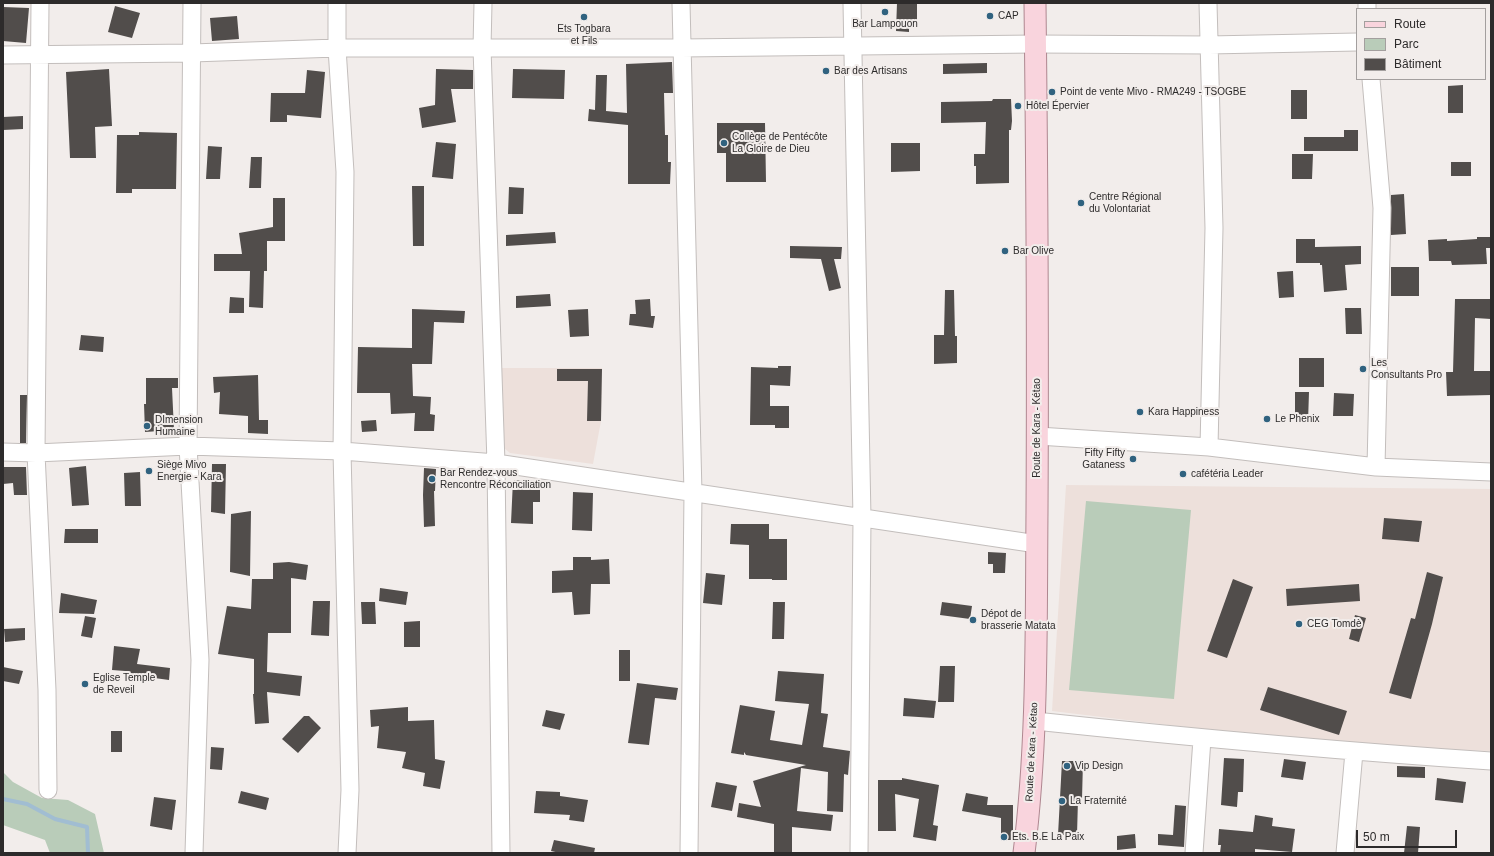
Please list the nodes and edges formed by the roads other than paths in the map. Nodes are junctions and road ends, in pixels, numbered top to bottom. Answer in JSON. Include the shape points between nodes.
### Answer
{"nodes":[{"id":1,"x":40,"y":3,"type":"edge"},
{"id":2,"x":192,"y":3,"type":"edge"},
{"id":3,"x":337,"y":3,"type":"edge"},
{"id":4,"x":483,"y":3,"type":"edge"},
{"id":5,"x":681,"y":3,"type":"edge"},
{"id":6,"x":852,"y":3,"type":"edge"},
{"id":7,"x":1035,"y":3,"type":"edge"},
{"id":8,"x":1208,"y":3,"type":"edge"},
{"id":9,"x":1356,"y":42,"type":"edge"},
{"id":10,"x":1035,"y":44,"type":"junction"},
{"id":11,"x":1209,"y":45,"type":"junction"},
{"id":12,"x":853,"y":46,"type":"junction"},
{"id":13,"x":337,"y":48,"type":"junction"},
{"id":14,"x":482,"y":48,"type":"junction"},
{"id":15,"x":681,"y":48,"type":"junction"},
{"id":16,"x":192,"y":53,"type":"junction"},
{"id":17,"x":39,"y":54,"type":"junction"},
{"id":18,"x":3,"y":55,"type":"edge"},
{"id":19,"x":1371,"y":80,"type":"edge"},
{"id":20,"x":1038,"y":436,"type":"junction"},
{"id":21,"x":188,"y":446,"type":"junction"},
{"id":22,"x":1209,"y":447,"type":"junction"},
{"id":23,"x":342,"y":451,"type":"junction"},
{"id":24,"x":3,"y":452,"type":"edge"},
{"id":25,"x":36,"y":453,"type":"junction"},
{"id":26,"x":496,"y":464,"type":"junction"},
{"id":27,"x":1376,"y":467,"type":"junction"},
{"id":28,"x":1491,"y":472,"type":"edge"},
{"id":29,"x":693,"y":493,"type":"junction"},
{"id":30,"x":862,"y":518,"type":"junction"},
{"id":31,"x":1037,"y":544,"type":"junction"},
{"id":32,"x":1034,"y":721,"type":"junction"},
{"id":33,"x":1202,"y":739,"type":"junction"},
{"id":34,"x":1354,"y":752,"type":"junction"},
{"id":35,"x":1491,"y":762,"type":"edge"},
{"id":36,"x":48,"y":790,"type":"dead end"},
{"id":37,"x":194,"y":853,"type":"edge"},
{"id":38,"x":347,"y":853,"type":"edge"},
{"id":39,"x":501,"y":853,"type":"edge"},
{"id":40,"x":689,"y":853,"type":"edge"},
{"id":41,"x":859,"y":853,"type":"edge"},
{"id":42,"x":1024,"y":853,"type":"edge"},
{"id":43,"x":1194,"y":853,"type":"edge"},
{"id":44,"x":1345,"y":853,"type":"edge"}],
"edges":[{"from":1,"to":17,"type":"street"},
{"from":2,"to":16,"type":"street"},
{"from":3,"to":13,"type":"street"},
{"from":4,"to":14,"type":"street"},
{"from":5,"to":15,"type":"street"},
{"from":6,"to":12,"type":"street"},
{"from":7,"to":10,"type":"main road","name":"Route de Kara - Kétao"},
{"from":8,"to":11,"type":"street"},
{"from":9,"to":11,"type":"street"},
{"from":10,"to":11,"type":"street"},
{"from":10,"to":12,"type":"street"},
{"from":10,"to":20,"type":"main road","name":"Route de Kara - Kétao"},
{"from":11,"to":22,"type":"street","via":[[1214,228]]},
{"from":12,"to":15,"type":"street"},
{"from":12,"to":30,"type":"street"},
{"from":13,"to":14,"type":"street"},
{"from":13,"to":16,"type":"street"},
{"from":13,"to":23,"type":"street","via":[[345,172]]},
{"from":14,"to":15,"type":"street"},
{"from":14,"to":26,"type":"street"},
{"from":15,"to":29,"type":"street"},
{"from":16,"to":17,"type":"street"},
{"from":16,"to":21,"type":"street"},
{"from":17,"to":18,"type":"street"},
{"from":17,"to":25,"type":"street"},
{"from":19,"to":27,"type":"street","via":[[1382,208]]},
{"from":20,"to":22,"type":"street"},
{"from":20,"to":31,"type":"main road","name":"Route de Kara - Kétao"},
{"from":21,"to":23,"type":"street"},
{"from":21,"to":25,"type":"street"},
{"from":21,"to":37,"type":"street","via":[[200,660]]},
{"from":22,"to":27,"type":"street"},
{"from":23,"to":26,"type":"street"},
{"from":23,"to":38,"type":"street","via":[[349,782]]},
{"from":24,"to":25,"type":"street"},
{"from":25,"to":36,"type":"street","via":[[47,690]]},
{"from":26,"to":29,"type":"street"},
{"from":26,"to":39,"type":"street"},
{"from":27,"to":28,"type":"street"},
{"from":29,"to":30,"type":"street"},
{"from":29,"to":40,"type":"street"},
{"from":30,"to":31,"type":"street"},
{"from":30,"to":41,"type":"street"},
{"from":31,"to":32,"type":"main road","name":"Route de Kara - Kétao"},
{"from":32,"to":33,"type":"street"},
{"from":32,"to":42,"type":"main road","name":"Route de Kara - Kétao","via":[[1030,804]]},
{"from":33,"to":34,"type":"street"},
{"from":33,"to":43,"type":"street"},
{"from":34,"to":35,"type":"street"},
{"from":34,"to":44,"type":"street"}]}
